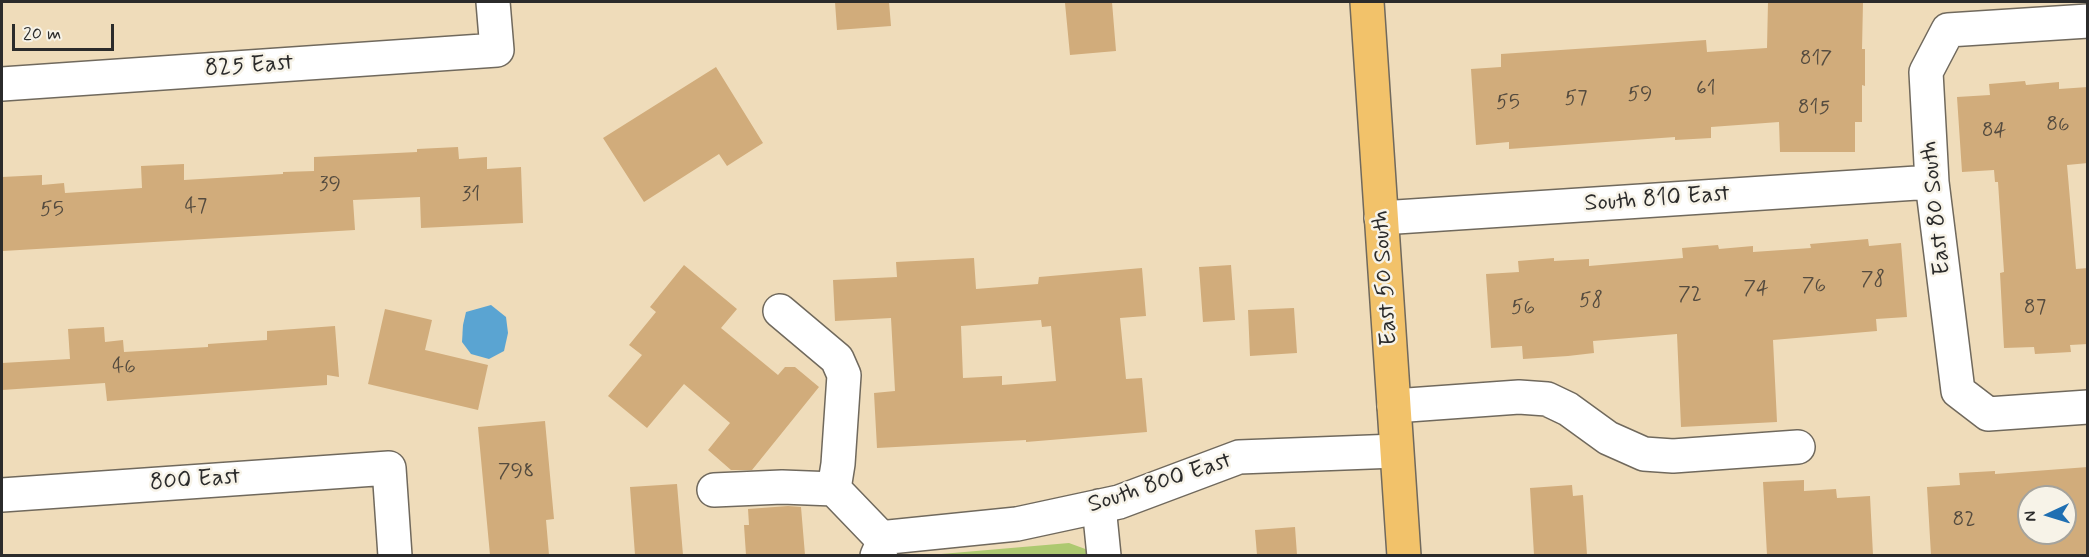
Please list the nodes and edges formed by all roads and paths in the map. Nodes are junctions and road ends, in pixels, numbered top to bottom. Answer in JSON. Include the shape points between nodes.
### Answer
{"nodes":[{"id":1,"x":493,"y":2,"type":"edge"},
{"id":2,"x":1367,"y":2,"type":"edge"},
{"id":3,"x":2088,"y":21,"type":"edge"},
{"id":4,"x":2,"y":84,"type":"edge"},
{"id":5,"x":1932,"y":182,"type":"junction"},
{"id":6,"x":1382,"y":218,"type":"junction"},
{"id":7,"x":780,"y":311,"type":"dead end"},
{"id":8,"x":1394,"y":406,"type":"junction"},
{"id":9,"x":2088,"y":407,"type":"edge"},
{"id":10,"x":1798,"y":447,"type":"dead end"},
{"id":11,"x":1396,"y":451,"type":"junction"},
{"id":12,"x":834,"y":489,"type":"junction"},
{"id":13,"x":714,"y":490,"type":"dead end"},
{"id":14,"x":2,"y":495,"type":"edge"},
{"id":15,"x":1100,"y":506,"type":"junction"},
{"id":16,"x":884,"y":545,"type":"edge"},
{"id":17,"x":394,"y":555,"type":"edge"},
{"id":18,"x":1104,"y":555,"type":"edge"},
{"id":19,"x":1404,"y":555,"type":"edge"}],
"edges":[{"from":1,"to":4,"type":"street","name":"825 East","via":[[496,50]]},
{"from":2,"to":6,"type":"main road","name":"East 50 South"},
{"from":3,"to":5,"type":"street","name":"East 80 South","via":[[1948,30],[1926,72]]},
{"from":5,"to":6,"type":"street","name":"South 810 East"},
{"from":5,"to":9,"type":"street","name":"East 80 South","via":[[1958,391],[1988,414]]},
{"from":6,"to":8,"type":"main road","name":"East 50 South"},
{"from":7,"to":12,"type":"street","via":[[837,359],[844,375]]},
{"from":8,"to":10,"type":"street","via":[[1519,397],[1547,399],[1608,438],[1644,454],[1673,456]]},
{"from":8,"to":11,"type":"main road","name":"East 50 South"},
{"from":11,"to":15,"type":"street","name":"South 800 East","via":[[1239,457]]},
{"from":11,"to":19,"type":"main road","name":"East 50 South"},
{"from":12,"to":13,"type":"street"},
{"from":12,"to":16,"type":"street"},
{"from":14,"to":17,"type":"street","name":"800 East","via":[[388,468]]},
{"from":15,"to":16,"type":"street","name":"South 800 East"},
{"from":15,"to":18,"type":"street"}]}
